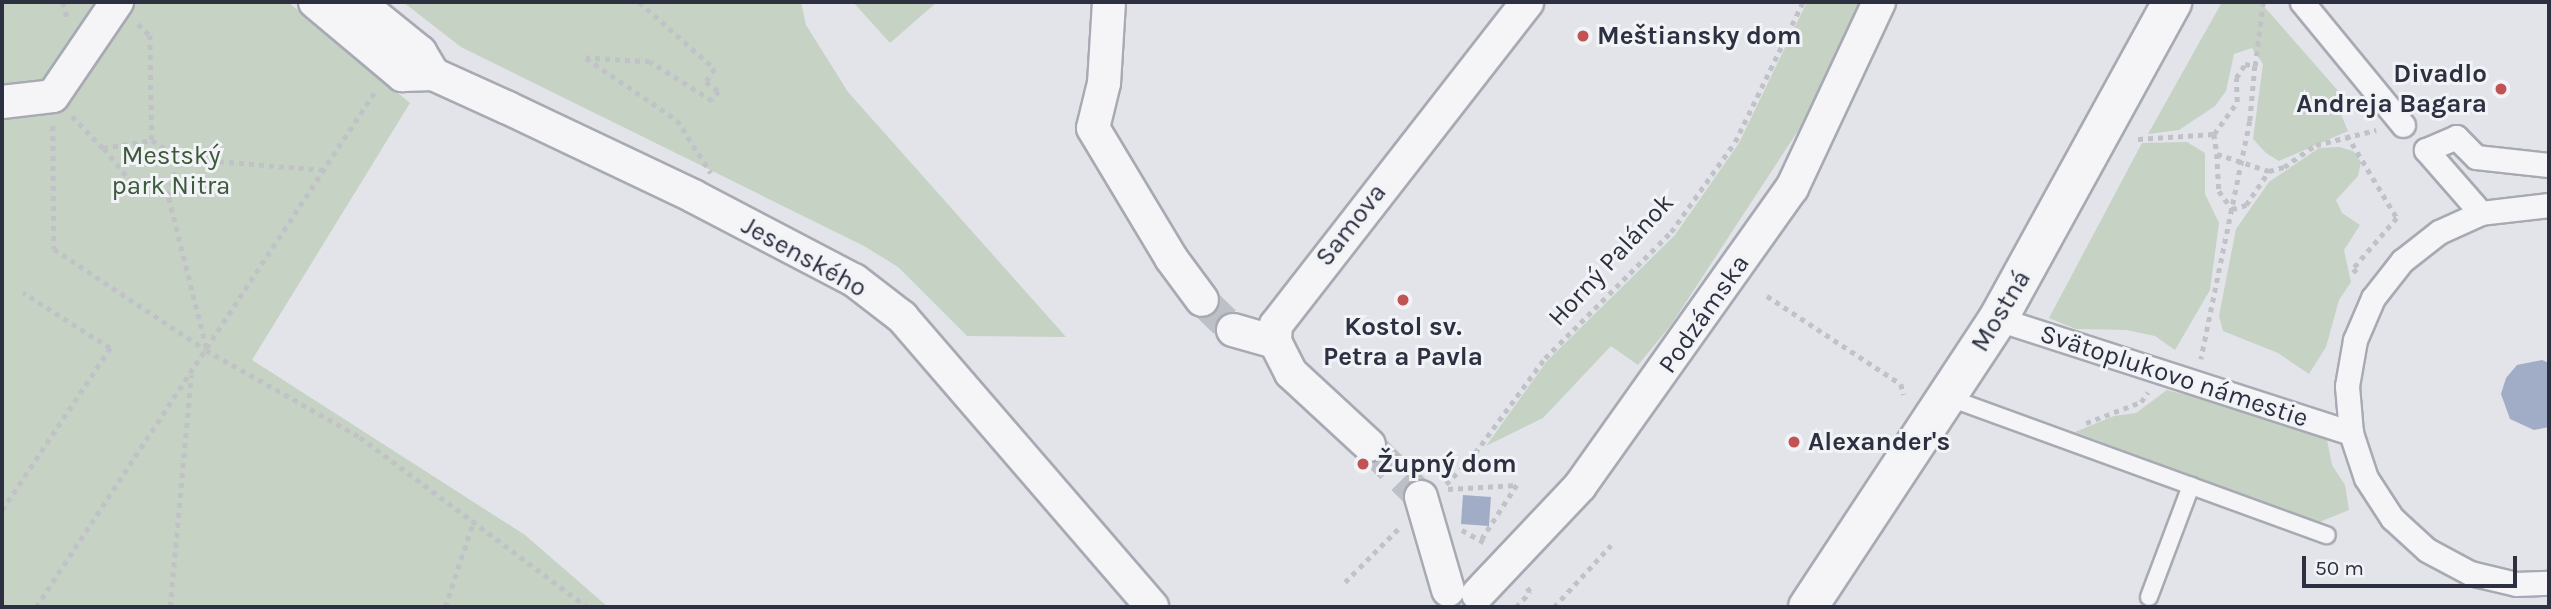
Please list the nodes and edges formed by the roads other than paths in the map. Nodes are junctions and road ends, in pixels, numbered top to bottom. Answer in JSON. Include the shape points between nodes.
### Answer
{"nodes":[{"id":1,"x":117,"y":2,"type":"edge"},
{"id":2,"x":315,"y":2,"type":"edge"},
{"id":3,"x":358,"y":2,"type":"edge"},
{"id":4,"x":1109,"y":2,"type":"edge"},
{"id":5,"x":1880,"y":2,"type":"edge"},
{"id":6,"x":2172,"y":2,"type":"edge"},
{"id":7,"x":2302,"y":2,"type":"edge"},
{"id":8,"x":1512,"y":9,"type":"edge"},
{"id":9,"x":417,"y":74,"type":"junction"},
{"id":10,"x":2,"y":102,"type":"edge"},
{"id":11,"x":2403,"y":125,"type":"road end"},
{"id":12,"x":2549,"y":165,"type":"edge"},
{"id":13,"x":2549,"y":205,"type":"edge"},
{"id":14,"x":2481,"y":213,"type":"junction"},
{"id":15,"x":1202,"y":300,"type":"tunnel mouth"},
{"id":16,"x":1998,"y":319,"type":"junction"},
{"id":17,"x":1233,"y":330,"type":"tunnel mouth"},
{"id":18,"x":1275,"y":342,"type":"junction"},
{"id":19,"x":1947,"y":397,"type":"junction"},
{"id":20,"x":2351,"y":433,"type":"junction"},
{"id":21,"x":1369,"y":445,"type":"tunnel mouth"},
{"id":22,"x":2191,"y":486,"type":"junction"},
{"id":23,"x":1431,"y":494,"type":"tunnel mouth"},
{"id":24,"x":2327,"y":535,"type":"dead end"},
{"id":25,"x":2549,"y":583,"type":"edge"},
{"id":26,"x":2149,"y":597,"type":"dead end"},
{"id":27,"x":1462,"y":599,"type":"edge"},
{"id":28,"x":1152,"y":607,"type":"edge"},
{"id":29,"x":1808,"y":607,"type":"edge"}],
"edges":[{"from":1,"to":10,"type":"street","via":[[52,96]]},
{"from":2,"to":9,"type":"street","name":"Jesenského"},
{"from":3,"to":9,"type":"street","name":"Jesenského","via":[[420,52]]},
{"from":4,"to":15,"type":"street","via":[[1104,83],[1093,128],[1171,258]]},
{"from":5,"to":27,"type":"street","name":"Podzámska","via":[[1792,188],[1675,356],[1580,486]]},
{"from":6,"to":16,"type":"street","name":"Mostná"},
{"from":7,"to":11,"type":"street"},
{"from":8,"to":18,"type":"street","name":"Samova","via":[[1283,311]]},
{"from":9,"to":28,"type":"street","name":"Jesenského","via":[[693,196],[854,281],[902,317]]},
{"from":12,"to":14,"type":"street","via":[[2476,157],[2456,137],[2426,150]]},
{"from":13,"to":14,"type":"street"},
{"from":14,"to":20,"type":"street","via":[[2420,246],[2373,298],[2355,340],[2347,386]]},
{"from":16,"to":19,"type":"street","name":"Mostná"},
{"from":16,"to":20,"type":"street","name":"Svätoplukovo námestie"},
{"from":17,"to":18,"type":"street"},
{"from":18,"to":21,"type":"street","via":[[1291,373]]},
{"from":19,"to":22,"type":"lane"},
{"from":19,"to":29,"type":"street","name":"Mostná"},
{"from":20,"to":25,"type":"street","via":[[2372,488],[2392,518],[2427,550],[2470,573],[2516,584]]},
{"from":22,"to":24,"type":"lane"},
{"from":22,"to":26,"type":"lane"},
{"from":23,"to":27,"type":"street"}]}
